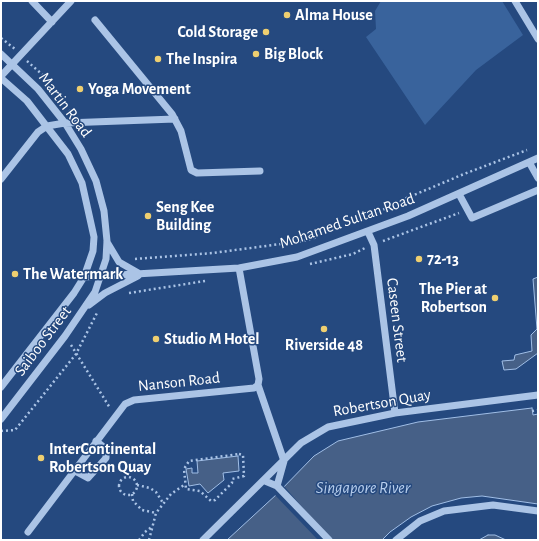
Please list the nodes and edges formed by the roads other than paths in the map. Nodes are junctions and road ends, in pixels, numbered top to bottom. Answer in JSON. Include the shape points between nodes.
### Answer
{"nodes":[{"id":1,"x":32,"y":1,"type":"edge"},
{"id":2,"x":71,"y":1,"type":"edge"},
{"id":3,"x":515,"y":1,"type":"edge"},
{"id":4,"x":96,"y":20,"type":"dead end"},
{"id":5,"x":52,"y":22,"type":"junction"},
{"id":6,"x":538,"y":39,"type":"edge"},
{"id":7,"x":1,"y":54,"type":"edge"},
{"id":8,"x":12,"y":64,"type":"junction"},
{"id":9,"x":1,"y":77,"type":"edge"},
{"id":10,"x":175,"y":119,"type":"junction"},
{"id":11,"x":65,"y":122,"type":"junction"},
{"id":12,"x":47,"y":126,"type":"junction"},
{"id":13,"x":538,"y":158,"type":"edge"},
{"id":14,"x":529,"y":162,"type":"junction"},
{"id":15,"x":260,"y":171,"type":"dead end"},
{"id":16,"x":538,"y":178,"type":"edge"},
{"id":17,"x":1,"y":179,"type":"edge"},
{"id":18,"x":538,"y":190,"type":"edge"},
{"id":19,"x":459,"y":194,"type":"junction"},
{"id":20,"x":368,"y":232,"type":"junction"},
{"id":21,"x":107,"y":241,"type":"junction"},
{"id":22,"x":239,"y":268,"type":"junction"},
{"id":23,"x":140,"y":274,"type":"junction"},
{"id":24,"x":102,"y":276,"type":"junction"},
{"id":25,"x":84,"y":277,"type":"junction"},
{"id":26,"x":85,"y":308,"type":"junction"},
{"id":27,"x":258,"y":385,"type":"junction"},
{"id":28,"x":1,"y":387,"type":"edge"},
{"id":29,"x":538,"y":395,"type":"edge"},
{"id":30,"x":395,"y":413,"type":"junction"},
{"id":31,"x":1,"y":419,"type":"edge"},
{"id":32,"x":96,"y":441,"type":"junction"},
{"id":33,"x":284,"y":460,"type":"junction"},
{"id":34,"x":75,"y":470,"type":"junction"},
{"id":35,"x":265,"y":481,"type":"junction"},
{"id":36,"x":277,"y":486,"type":"junction"},
{"id":37,"x":538,"y":512,"type":"edge"},
{"id":38,"x":28,"y":532,"type":"dead end"},
{"id":39,"x":203,"y":540,"type":"edge"},
{"id":40,"x":329,"y":540,"type":"edge"},
{"id":41,"x":396,"y":540,"type":"edge"}],
"edges":[{"from":1,"to":5,"type":"street"},
{"from":2,"to":5,"type":"street"},
{"from":3,"to":6,"type":"street"},
{"from":4,"to":10,"type":"street"},
{"from":5,"to":8,"type":"street"},
{"from":7,"to":8,"type":"street","name":"Martin Road"},
{"from":8,"to":9,"type":"street"},
{"from":8,"to":11,"type":"street","name":"Martin Road","via":[[38,89]]},
{"from":9,"to":12,"type":"street","name":"Martin Road"},
{"from":10,"to":11,"type":"street"},
{"from":10,"to":15,"type":"street","via":[[181,132],[188,166],[194,172]]},
{"from":11,"to":12,"type":"street"},
{"from":11,"to":21,"type":"street","name":"Martin Road","via":[[82,149],[96,181],[104,212]]},
{"from":12,"to":17,"type":"street","via":[[38,132]]},
{"from":12,"to":25,"type":"street","name":"Martin Road","via":[[68,154],[82,183],[94,237],[93,252]]},
{"from":13,"to":14,"type":"street","name":"Mohamed Sultan Road"},
{"from":14,"to":16,"type":"street"},
{"from":14,"to":19,"type":"street","name":"Mohamed Sultan Road"},
{"from":18,"to":19,"type":"street","via":[[472,218]]},
{"from":19,"to":20,"type":"street","name":"Mohamed Sultan Road"},
{"from":20,"to":22,"type":"street","name":"Mohamed Sultan Road","via":[[297,257]]},
{"from":20,"to":30,"type":"street","name":"Caseen Street","via":[[374,245]]},
{"from":21,"to":23,"type":"street","via":[[119,262]]},
{"from":21,"to":24,"type":"street","name":"Martin Road"},
{"from":22,"to":23,"type":"street","name":"Mohamed Sultan Road"},
{"from":22,"to":27,"type":"street"},
{"from":23,"to":24,"type":"street","name":"Mohamed Sultan Road"},
{"from":23,"to":26,"type":"street","via":[[105,293]]},
{"from":24,"to":25,"type":"street","name":"Mohamed Sultan Road"},
{"from":24,"to":26,"type":"street","name":"Saiboo Street"},
{"from":25,"to":28,"type":"street","name":"Saiboo Street"},
{"from":26,"to":31,"type":"street","name":"Saiboo Street"},
{"from":27,"to":32,"type":"street","name":"Nanson Road","via":[[254,388],[134,400],[125,404]]},
{"from":27,"to":33,"type":"street"},
{"from":29,"to":30,"type":"street","name":"Robertson Quay"},
{"from":30,"to":33,"type":"street","name":"Robertson Quay","via":[[328,427],[301,443]]},
{"from":32,"to":34,"type":"street","name":"Nanson Road"},
{"from":32,"to":34,"type":"street","via":[[106,449],[106,458],[88,478]]},
{"from":33,"to":35,"type":"street","name":"Robertson Quay"},
{"from":33,"to":36,"type":"street"},
{"from":34,"to":38,"type":"street","name":"Nanson Road"},
{"from":35,"to":36,"type":"street"},
{"from":35,"to":39,"type":"street","name":"Robertson Quay"},
{"from":36,"to":40,"type":"street"},
{"from":37,"to":41,"type":"street","via":[[493,505],[444,511],[420,521]]}]}
